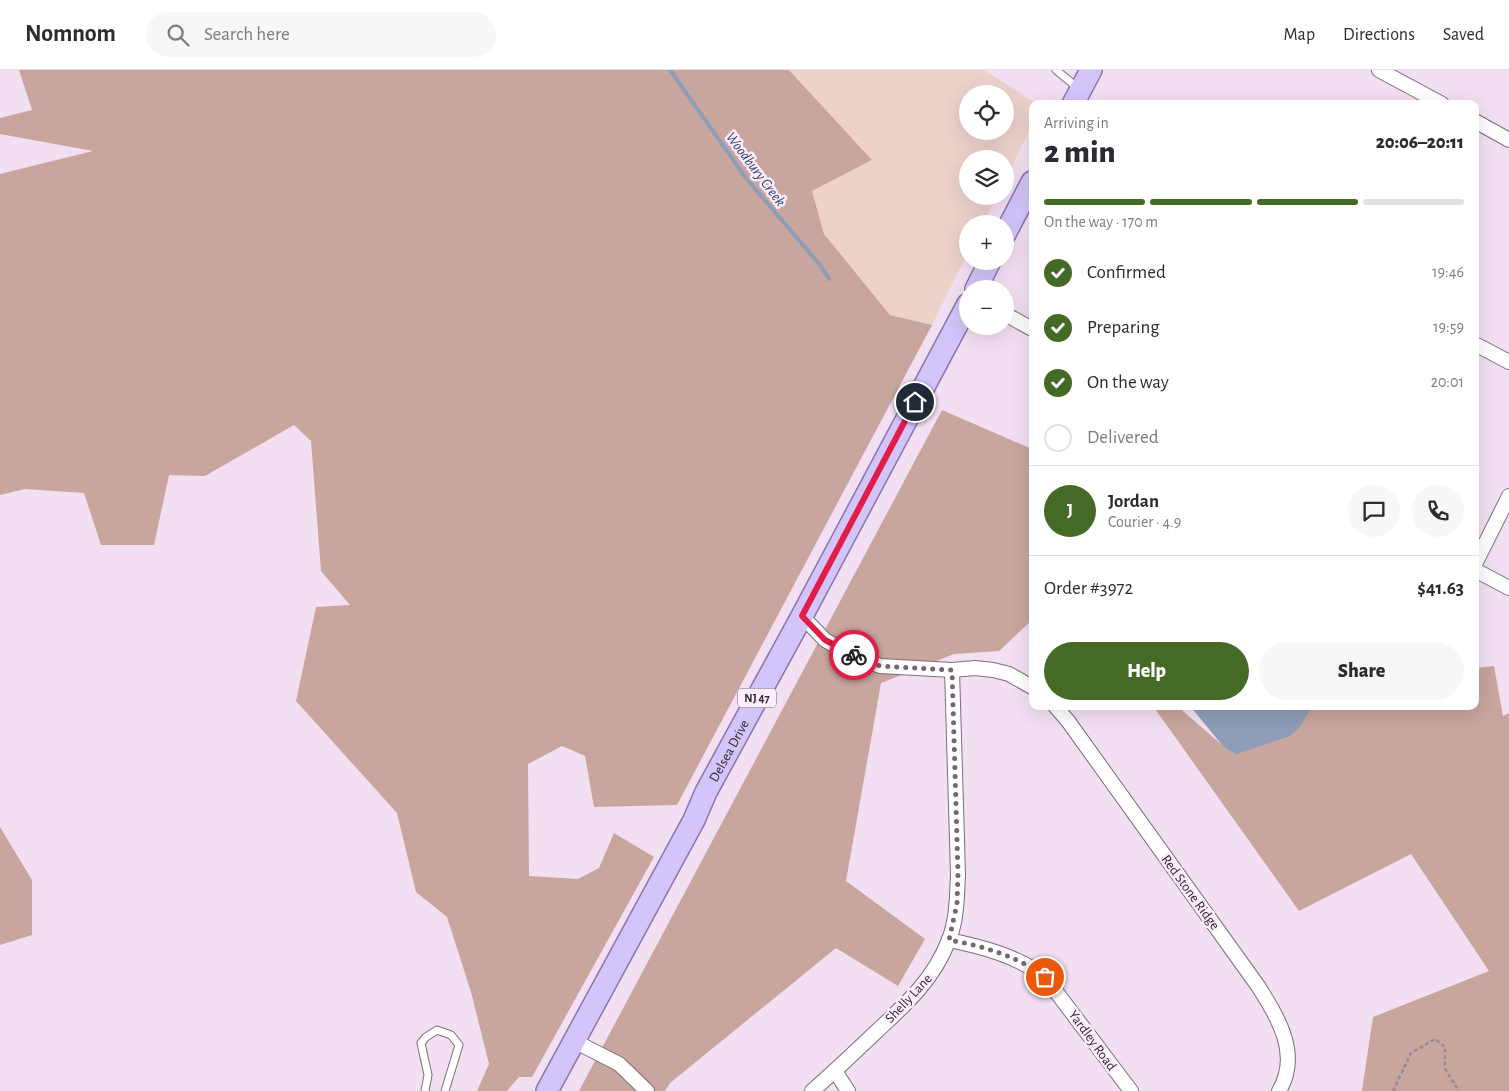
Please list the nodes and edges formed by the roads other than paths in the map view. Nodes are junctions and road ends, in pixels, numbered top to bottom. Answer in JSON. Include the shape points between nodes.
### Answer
{"nodes":[{"id":1,"x":1056,"y":70,"type":"edge"},
{"id":2,"x":1091,"y":70,"type":"edge"},
{"id":3,"x":1379,"y":70,"type":"edge"},
{"id":4,"x":1077,"y":97,"type":"edge"},
{"id":5,"x":1435,"y":100,"type":"edge"},
{"id":6,"x":1479,"y":123,"type":"edge"},
{"id":7,"x":1509,"y":140,"type":"edge"},
{"id":8,"x":1029,"y":188,"type":"edge"},
{"id":9,"x":1014,"y":217,"type":"edge"},
{"id":10,"x":1014,"y":319,"type":"edge"},
{"id":11,"x":959,"y":321,"type":"edge"},
{"id":12,"x":1029,"y":327,"type":"edge"},
{"id":13,"x":1479,"y":346,"type":"edge"},
{"id":14,"x":1509,"y":362,"type":"edge"},
{"id":15,"x":1509,"y":496,"type":"edge"},
{"id":16,"x":1479,"y":556,"type":"edge"},
{"id":17,"x":1479,"y":572,"type":"edge"},
{"id":18,"x":1509,"y":588,"type":"edge"},
{"id":19,"x":802,"y":616,"type":"junction"},
{"id":20,"x":952,"y":670,"type":"junction"},
{"id":21,"x":1029,"y":685,"type":"edge"},
{"id":22,"x":1058,"y":710,"type":"edge"},
{"id":23,"x":949,"y":940,"type":"junction"},
{"id":24,"x":574,"y":1041,"type":"junction"},
{"id":25,"x":835,"y":1071,"type":"junction"},
{"id":26,"x":425,"y":1091,"type":"edge"},
{"id":27,"x":445,"y":1091,"type":"edge"},
{"id":28,"x":547,"y":1091,"type":"edge"},
{"id":29,"x":647,"y":1091,"type":"edge"},
{"id":30,"x":812,"y":1091,"type":"edge"},
{"id":31,"x":848,"y":1091,"type":"edge"},
{"id":32,"x":1130,"y":1091,"type":"edge"},
{"id":33,"x":1279,"y":1091,"type":"edge"}],
"edges":[{"from":1,"to":4,"type":"lane"},
{"from":2,"to":4,"type":"main road"},
{"from":3,"to":5,"type":"street"},
{"from":6,"to":7,"type":"street"},
{"from":8,"to":9,"type":"main road"},
{"from":10,"to":12,"type":"street"},
{"from":11,"to":19,"type":"main road","name":"Delsea Drive","number":"NJ 47"},
{"from":13,"to":14,"type":"street"},
{"from":15,"to":16,"type":"street"},
{"from":17,"to":18,"type":"street"},
{"from":19,"to":20,"type":"street","via":[[825,640],[880,666]]},
{"from":19,"to":24,"type":"main road","name":"Delsea Drive","number":"NJ 47"},
{"from":20,"to":21,"type":"street","via":[[975,668],[1001,672]]},
{"from":20,"to":23,"type":"street","name":"Shelly Lane","via":[[958,874],[957,904]]},
{"from":22,"to":33,"type":"street","name":"Red Stone Ridge","via":[[1270,1005],[1283,1028],[1287,1046],[1288,1067]]},
{"from":23,"to":25,"type":"street","name":"Shelly Lane","via":[[926,982]]},
{"from":23,"to":32,"type":"street","name":"Yardley Road","via":[[994,950],[1045,977]]},
{"from":24,"to":28,"type":"main road","name":"Delsea Drive","number":"NJ 47"},
{"from":24,"to":29,"type":"street","via":[[619,1064]]},
{"from":25,"to":30,"type":"street","name":"Shelly Lane"},
{"from":25,"to":31,"type":"street"},
{"from":26,"to":27,"type":"lane","via":[[428,1075],[421,1043],[437,1030],[451,1035],[459,1045]]}]}
